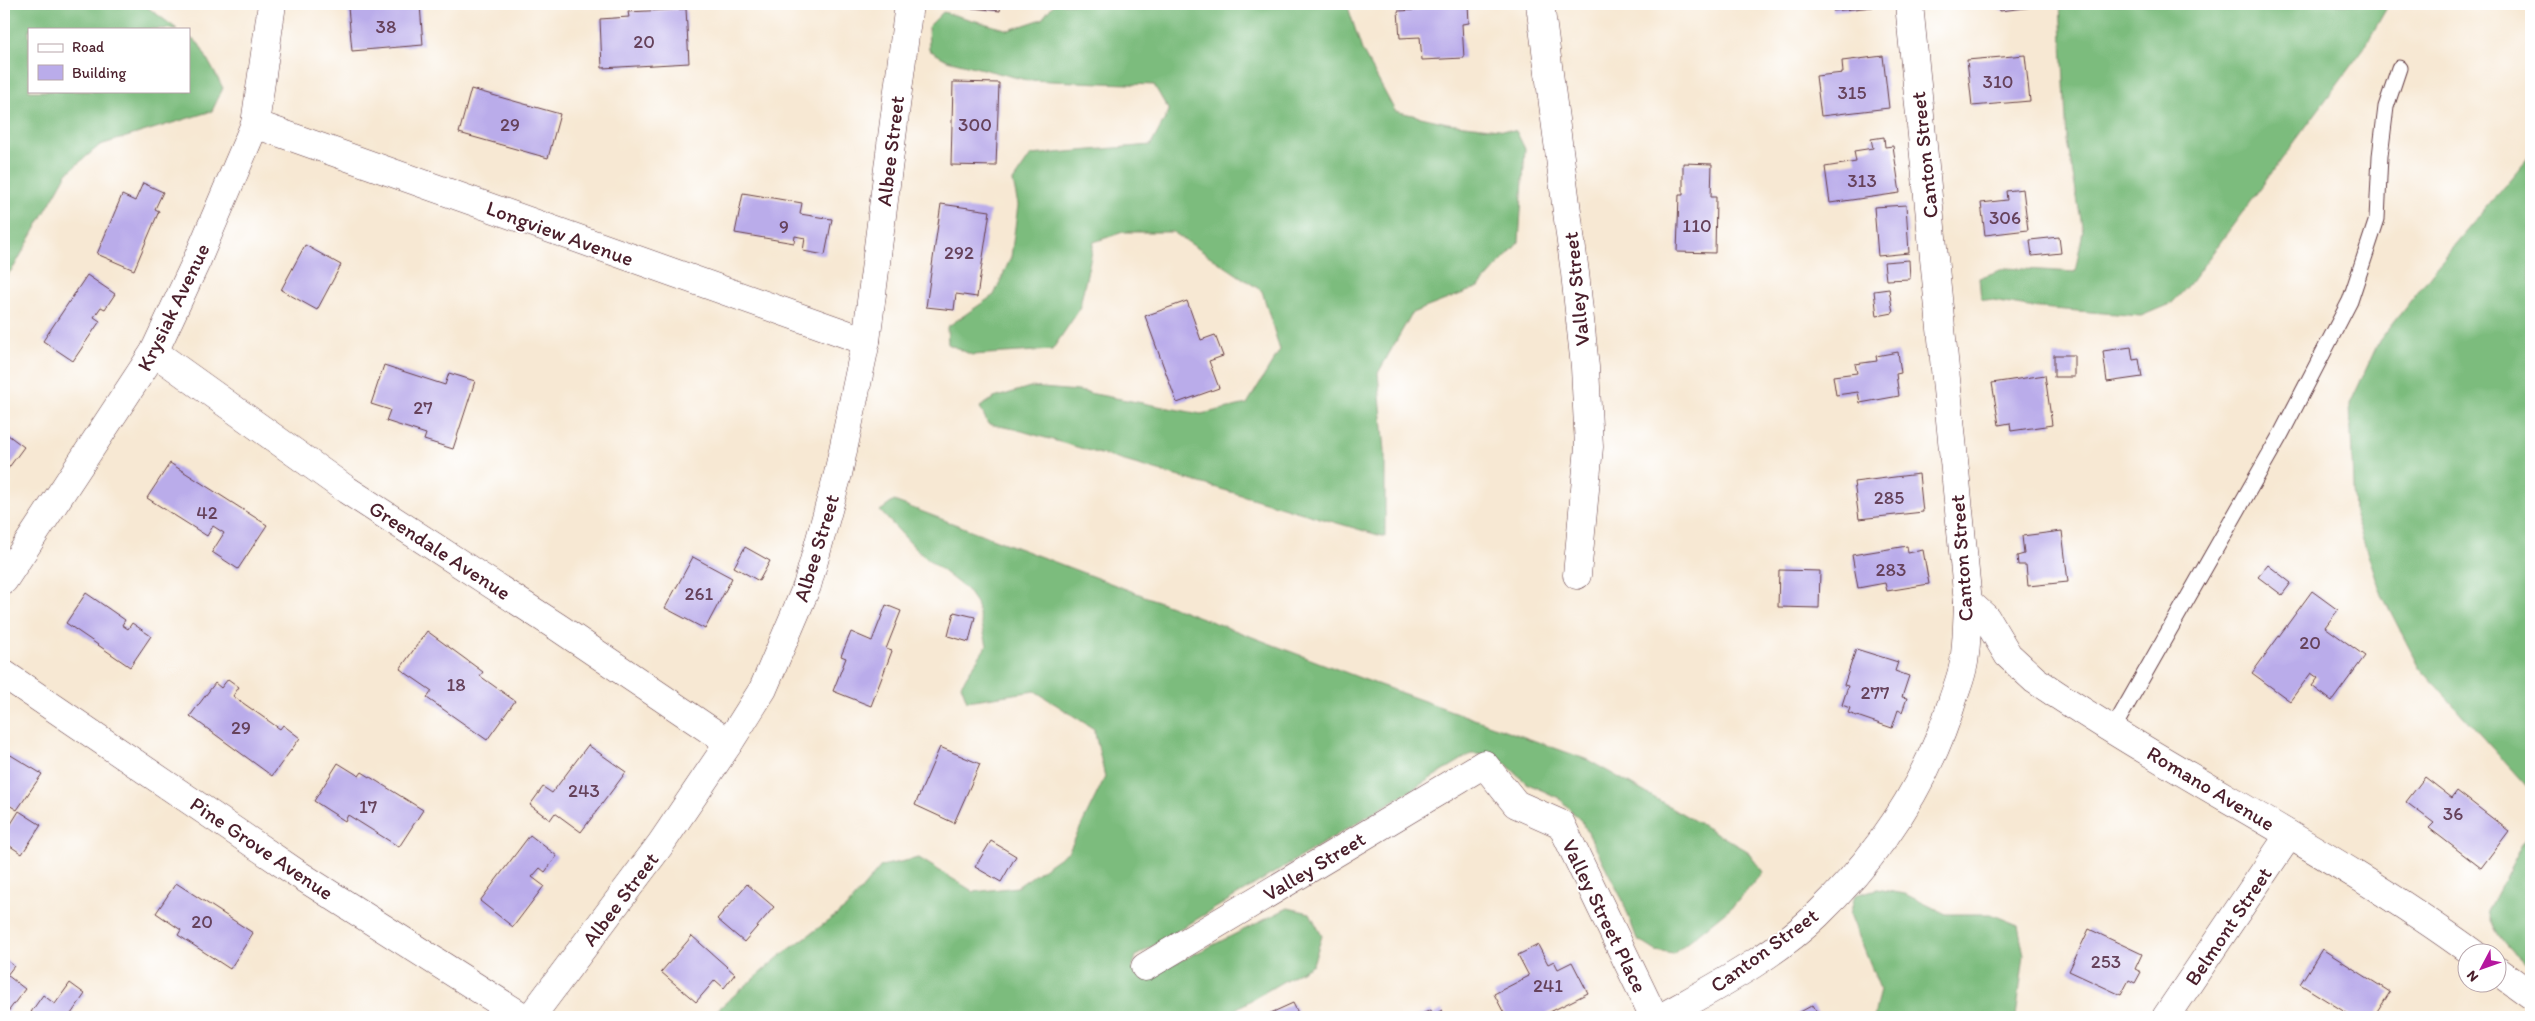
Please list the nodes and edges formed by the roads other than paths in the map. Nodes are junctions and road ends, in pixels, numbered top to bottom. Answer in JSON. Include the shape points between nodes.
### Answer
{"nodes":[{"id":1,"x":272,"y":4,"type":"edge"},
{"id":2,"x":909,"y":4,"type":"edge"},
{"id":3,"x":1540,"y":4,"type":"edge"},
{"id":4,"x":1909,"y":4,"type":"edge"},
{"id":5,"x":2399,"y":68,"type":"dead end"},
{"id":6,"x":255,"y":124,"type":"junction"},
{"id":7,"x":866,"y":341,"type":"junction"},
{"id":8,"x":154,"y":352,"type":"junction"},
{"id":9,"x":1577,"y":575,"type":"dead end"},
{"id":10,"x":4,"y":580,"type":"edge"},
{"id":11,"x":1968,"y":602,"type":"junction"},
{"id":12,"x":4,"y":674,"type":"edge"},
{"id":13,"x":2113,"y":729,"type":"junction"},
{"id":14,"x":729,"y":743,"type":"junction"},
{"id":15,"x":1484,"y":764,"type":"joint"},
{"id":16,"x":2289,"y":835,"type":"junction"},
{"id":17,"x":2460,"y":944,"type":"edge"},
{"id":18,"x":1145,"y":968,"type":"dead end"},
{"id":19,"x":2508,"y":978,"type":"edge"},
{"id":20,"x":2531,"y":995,"type":"edge"},
{"id":21,"x":523,"y":1017,"type":"edge"},
{"id":22,"x":531,"y":1017,"type":"edge"},
{"id":23,"x":1654,"y":1017,"type":"edge"},
{"id":24,"x":1662,"y":1017,"type":"edge"},
{"id":25,"x":2166,"y":1017,"type":"edge"}],
"edges":[{"from":1,"to":6,"type":"street","name":"Krysiak Avenue"},
{"from":2,"to":7,"type":"street","name":"Albee Street"},
{"from":3,"to":9,"type":"street","name":"Valley Street","via":[[1585,367],[1589,447]]},
{"from":4,"to":11,"type":"street","name":"Canton Street"},
{"from":5,"to":13,"type":"lane","via":[[2386,106],[2377,219],[2350,301],[2281,434]]},
{"from":6,"to":7,"type":"street","name":"Longview Avenue"},
{"from":6,"to":8,"type":"street","name":"Krysiak Avenue"},
{"from":7,"to":14,"type":"street","name":"Albee Street","via":[[838,474],[807,586],[763,688]]},
{"from":8,"to":10,"type":"street","name":"Krysiak Avenue"},
{"from":8,"to":14,"type":"street","name":"Greendale Avenue","via":[[347,490]]},
{"from":11,"to":13,"type":"street","name":"Romano Avenue","via":[[1986,618],[2008,655],[2035,680]]},
{"from":11,"to":24,"type":"street","name":"Canton Street","via":[[1964,664],[1941,738],[1912,798],[1882,839],[1810,921],[1737,974]]},
{"from":12,"to":21,"type":"street","name":"Pine Grove Avenue","via":[[298,874]]},
{"from":13,"to":16,"type":"street","name":"Romano Avenue"},
{"from":14,"to":22,"type":"street","name":"Albee Street","via":[[660,845]]},
{"from":15,"to":18,"type":"street","name":"Valley Street"},
{"from":15,"to":23,"type":"street","name":"Valley Street Place","via":[[1516,804],[1561,824]]},
{"from":16,"to":17,"type":"street","name":"Romano Avenue"},
{"from":16,"to":25,"type":"street","name":"Belmont Street"},
{"from":19,"to":20,"type":"street"}]}
